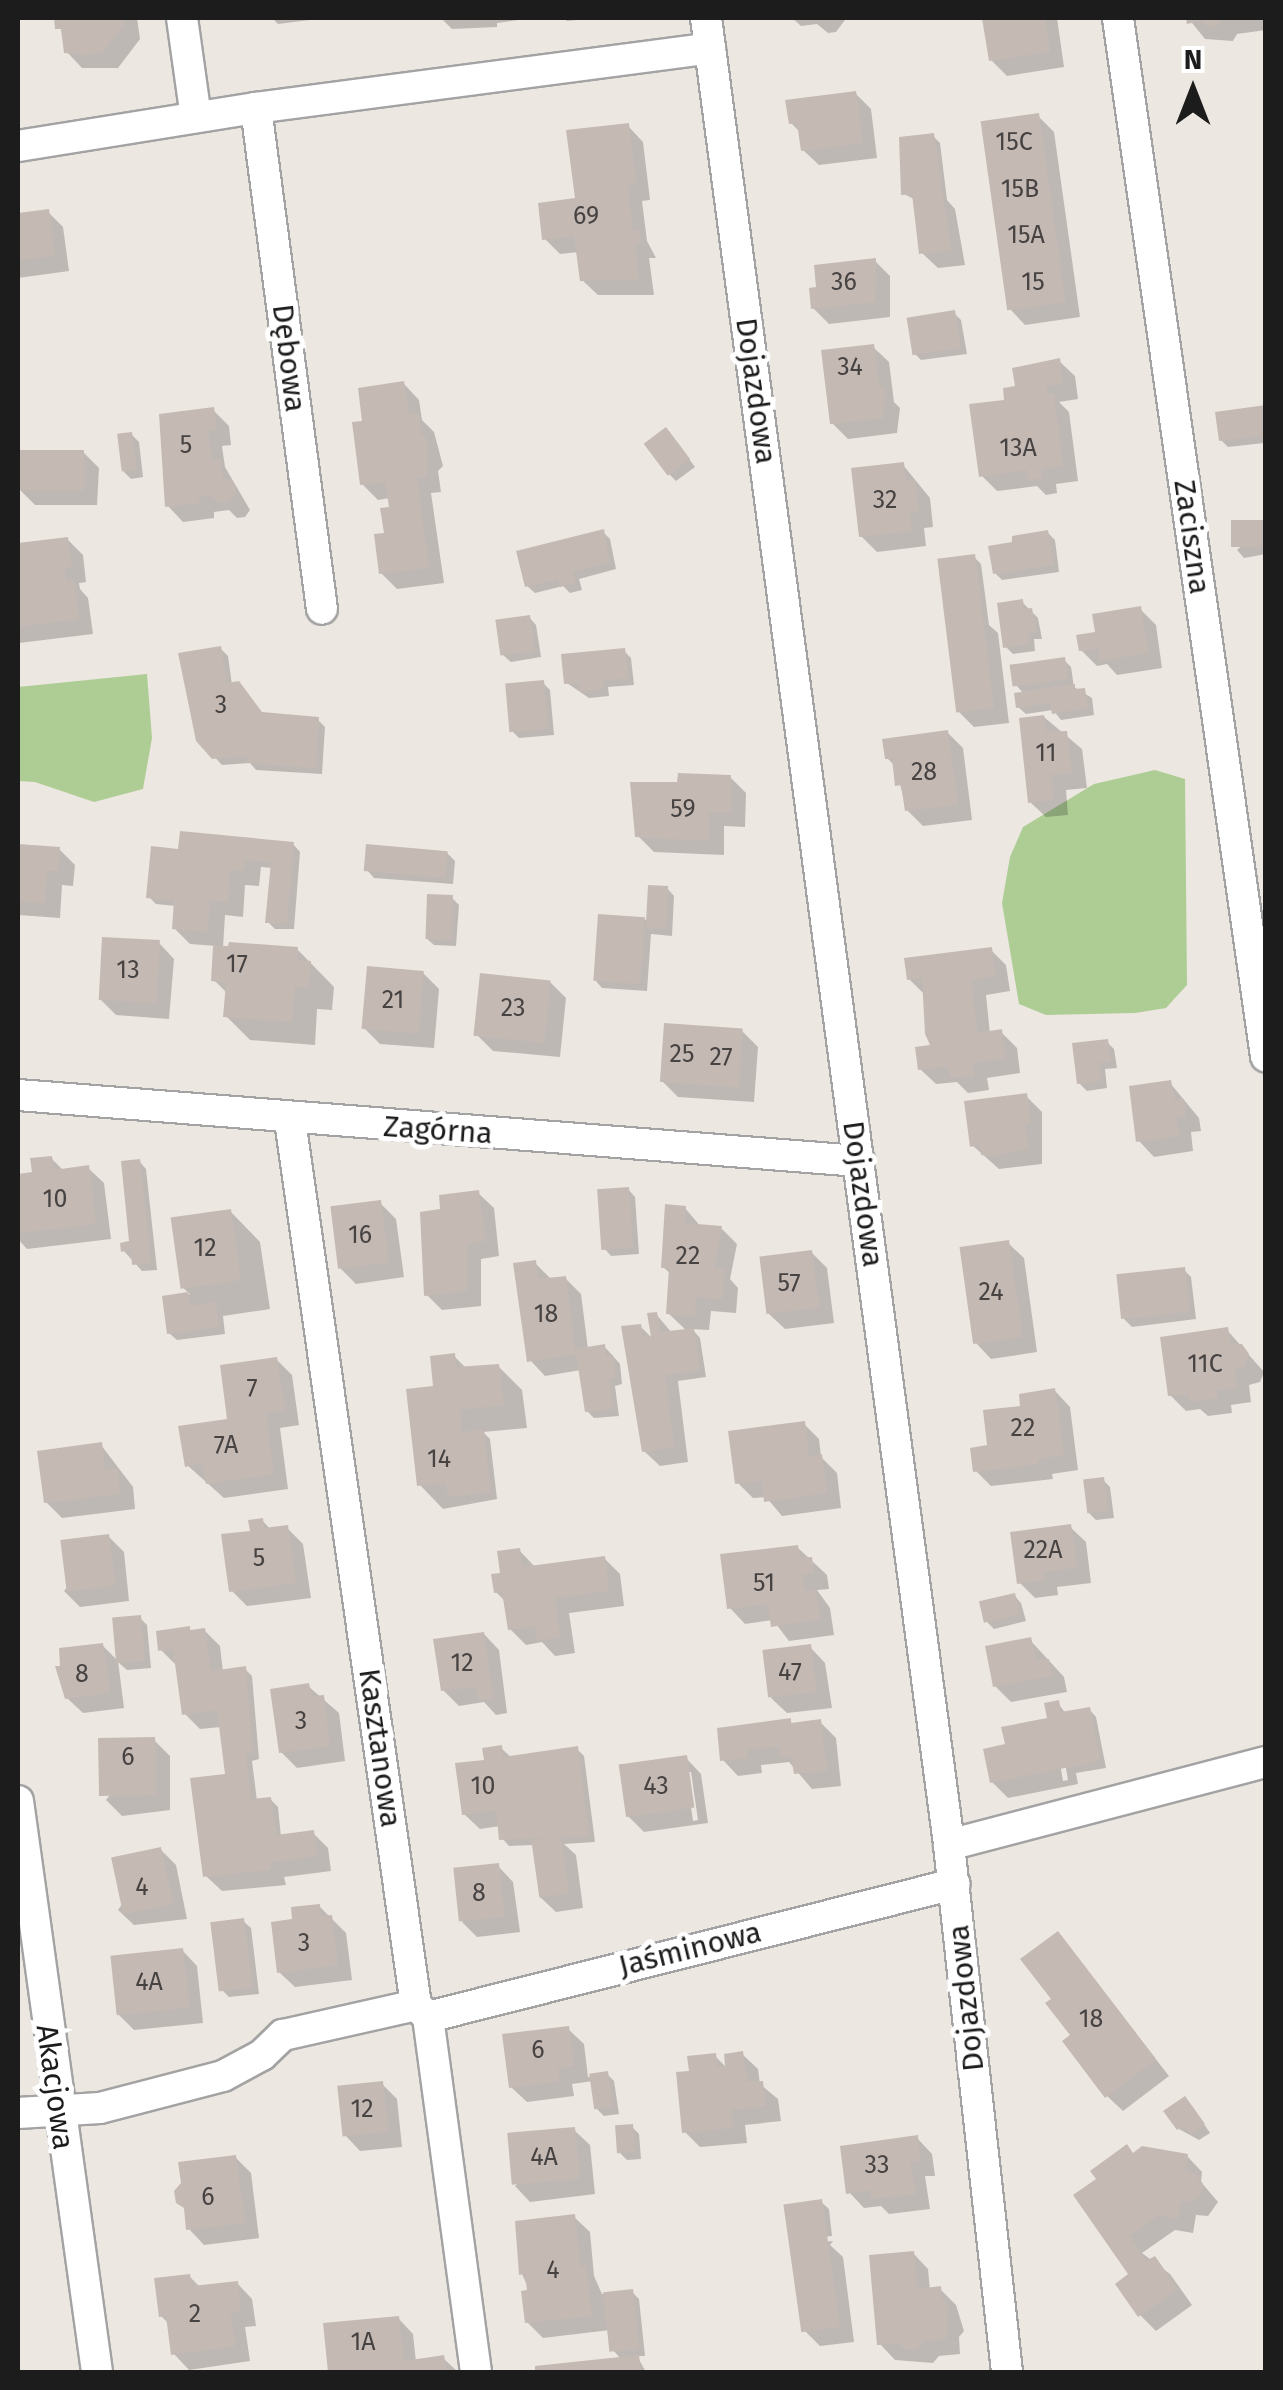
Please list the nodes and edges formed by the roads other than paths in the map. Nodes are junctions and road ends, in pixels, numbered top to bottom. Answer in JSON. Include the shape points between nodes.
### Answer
{"nodes":[{"id":1,"x":182,"y":18,"type":"edge"},
{"id":2,"x":1118,"y":18,"type":"edge"},
{"id":3,"x":708,"y":33,"type":"edge"},
{"id":4,"x":256,"y":108,"type":"junction"},
{"id":5,"x":196,"y":118,"type":"junction"},
{"id":6,"x":18,"y":146,"type":"edge"},
{"id":7,"x":322,"y":609,"type":"dead end"},
{"id":8,"x":1266,"y":1057,"type":"edge"},
{"id":9,"x":18,"y":1095,"type":"edge"},
{"id":10,"x":290,"y":1120,"type":"junction"},
{"id":11,"x":859,"y":1161,"type":"junction"},
{"id":12,"x":1266,"y":1762,"type":"edge"},
{"id":13,"x":18,"y":1801,"type":"edge"},
{"id":14,"x":949,"y":1846,"type":"junction"},
{"id":15,"x":954,"y":1884,"type":"junction"},
{"id":16,"x":422,"y":2011,"type":"junction"},
{"id":17,"x":58,"y":2112,"type":"junction"},
{"id":18,"x":18,"y":2113,"type":"edge"},
{"id":19,"x":97,"y":2372,"type":"edge"},
{"id":20,"x":476,"y":2372,"type":"edge"},
{"id":21,"x":1006,"y":2372,"type":"edge"}],
"edges":[{"from":1,"to":5,"type":"street"},
{"from":2,"to":8,"type":"street","name":"Zaciszna"},
{"from":3,"to":4,"type":"street"},
{"from":3,"to":11,"type":"street","name":"Dojazdowa"},
{"from":4,"to":5,"type":"street"},
{"from":4,"to":7,"type":"street","name":"Dębowa"},
{"from":5,"to":6,"type":"street"},
{"from":9,"to":10,"type":"street","name":"Zagórna"},
{"from":10,"to":11,"type":"street","name":"Zagórna"},
{"from":10,"to":16,"type":"street","name":"Kasztanowa"},
{"from":11,"to":14,"type":"street","name":"Dojazdowa"},
{"from":12,"to":14,"type":"street"},
{"from":13,"to":17,"type":"street","name":"Akacjowa"},
{"from":14,"to":15,"type":"street","name":"Dojazdowa"},
{"from":15,"to":16,"type":"street","name":"Jaśminowa"},
{"from":15,"to":21,"type":"street","name":"Dojazdowa"},
{"from":16,"to":17,"type":"street","name":"Jaśminowa","via":[[282,2036],[224,2076]]},
{"from":16,"to":20,"type":"street","name":"Kasztanowa"},
{"from":17,"to":18,"type":"street","name":"Jaśminowa"},
{"from":17,"to":19,"type":"street","name":"Akacjowa"}]}
